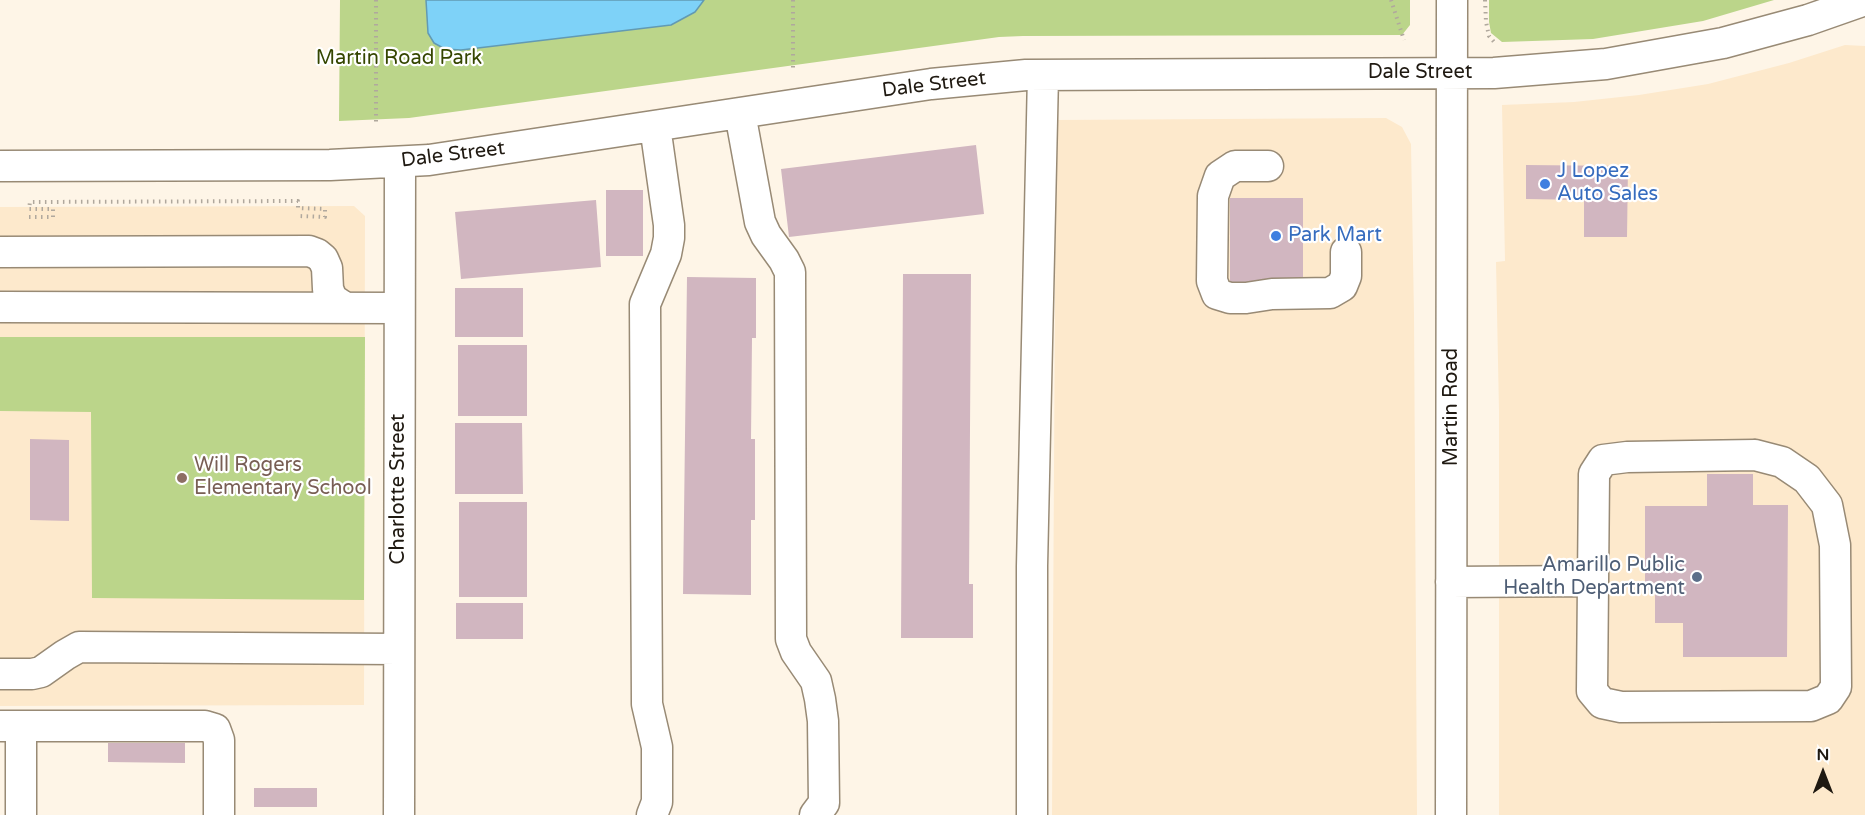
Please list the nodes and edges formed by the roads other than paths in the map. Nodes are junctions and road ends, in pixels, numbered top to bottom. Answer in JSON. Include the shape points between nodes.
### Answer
{"nodes":[{"id":1,"x":1452,"y":0,"type":"edge"},
{"id":2,"x":1865,"y":0,"type":"edge"},
{"id":3,"x":1452,"y":73,"type":"junction"},
{"id":4,"x":1043,"y":75,"type":"junction"},
{"id":5,"x":740,"y":113,"type":"junction"},
{"id":6,"x":655,"y":126,"type":"junction"},
{"id":7,"x":400,"y":162,"type":"junction"},
{"id":8,"x":0,"y":166,"type":"edge"},
{"id":9,"x":1268,"y":166,"type":"dead end"},
{"id":10,"x":0,"y":252,"type":"edge"},
{"id":11,"x":1346,"y":252,"type":"dead end"},
{"id":12,"x":344,"y":306,"type":"junction"},
{"id":13,"x":0,"y":307,"type":"edge"},
{"id":14,"x":399,"y":308,"type":"junction"},
{"id":15,"x":1592,"y":581,"type":"junction"},
{"id":16,"x":1451,"y":582,"type":"junction"},
{"id":17,"x":398,"y":649,"type":"junction"},
{"id":18,"x":0,"y":675,"type":"edge"},
{"id":19,"x":11,"y":726,"type":"edge"},
{"id":20,"x":21,"y":815,"type":"edge"},
{"id":21,"x":219,"y":815,"type":"edge"},
{"id":22,"x":399,"y":815,"type":"edge"},
{"id":23,"x":652,"y":815,"type":"edge"},
{"id":24,"x":815,"y":815,"type":"edge"},
{"id":25,"x":1032,"y":815,"type":"edge"},
{"id":26,"x":1451,"y":815,"type":"edge"}],
"edges":[{"from":1,"to":3,"type":"street","name":"Martin Road"},
{"from":2,"to":3,"type":"street","name":"Dale Street","via":[[1764,33],[1645,58],[1530,71]]},
{"from":3,"to":4,"type":"street","name":"Dale Street"},
{"from":3,"to":16,"type":"street","name":"Martin Road"},
{"from":4,"to":5,"type":"street","name":"Dale Street","via":[[943,83]]},
{"from":4,"to":25,"type":"street","via":[[1032,543]]},
{"from":5,"to":6,"type":"street","name":"Dale Street"},
{"from":5,"to":24,"type":"street","via":[[760,222],[790,272],[791,639],[816,681],[823,721],[824,803]]},
{"from":6,"to":7,"type":"street","name":"Dale Street"},
{"from":6,"to":23,"type":"street","via":[[669,238],[645,304],[647,704],[657,747],[657,802]]},
{"from":7,"to":8,"type":"street","name":"Dale Street"},
{"from":7,"to":14,"type":"street","name":"Charlotte Street"},
{"from":9,"to":11,"type":"street","via":[[1234,166],[1216,186],[1212,281],[1217,294],[1246,298],[1330,293],[1342,286],[1346,276]]},
{"from":10,"to":12,"type":"street","via":[[309,251],[323,259],[332,299]]},
{"from":12,"to":13,"type":"street"},
{"from":12,"to":14,"type":"street"},
{"from":14,"to":17,"type":"street","name":"Charlotte Street"},
{"from":15,"to":15,"type":"street","via":[[1592,691],[1602,703],[1621,707],[1811,706],[1828,699],[1836,687],[1835,545],[1827,505],[1807,479],[1782,462],[1755,455],[1603,460],[1594,474]]},
{"from":15,"to":16,"type":"street"},
{"from":16,"to":26,"type":"street","name":"Martin Road"},
{"from":17,"to":18,"type":"street","via":[[79,647],[41,672]]},
{"from":17,"to":22,"type":"street","name":"Charlotte Street"},
{"from":19,"to":20,"type":"street"},
{"from":19,"to":21,"type":"street","via":[[216,729]]}]}
